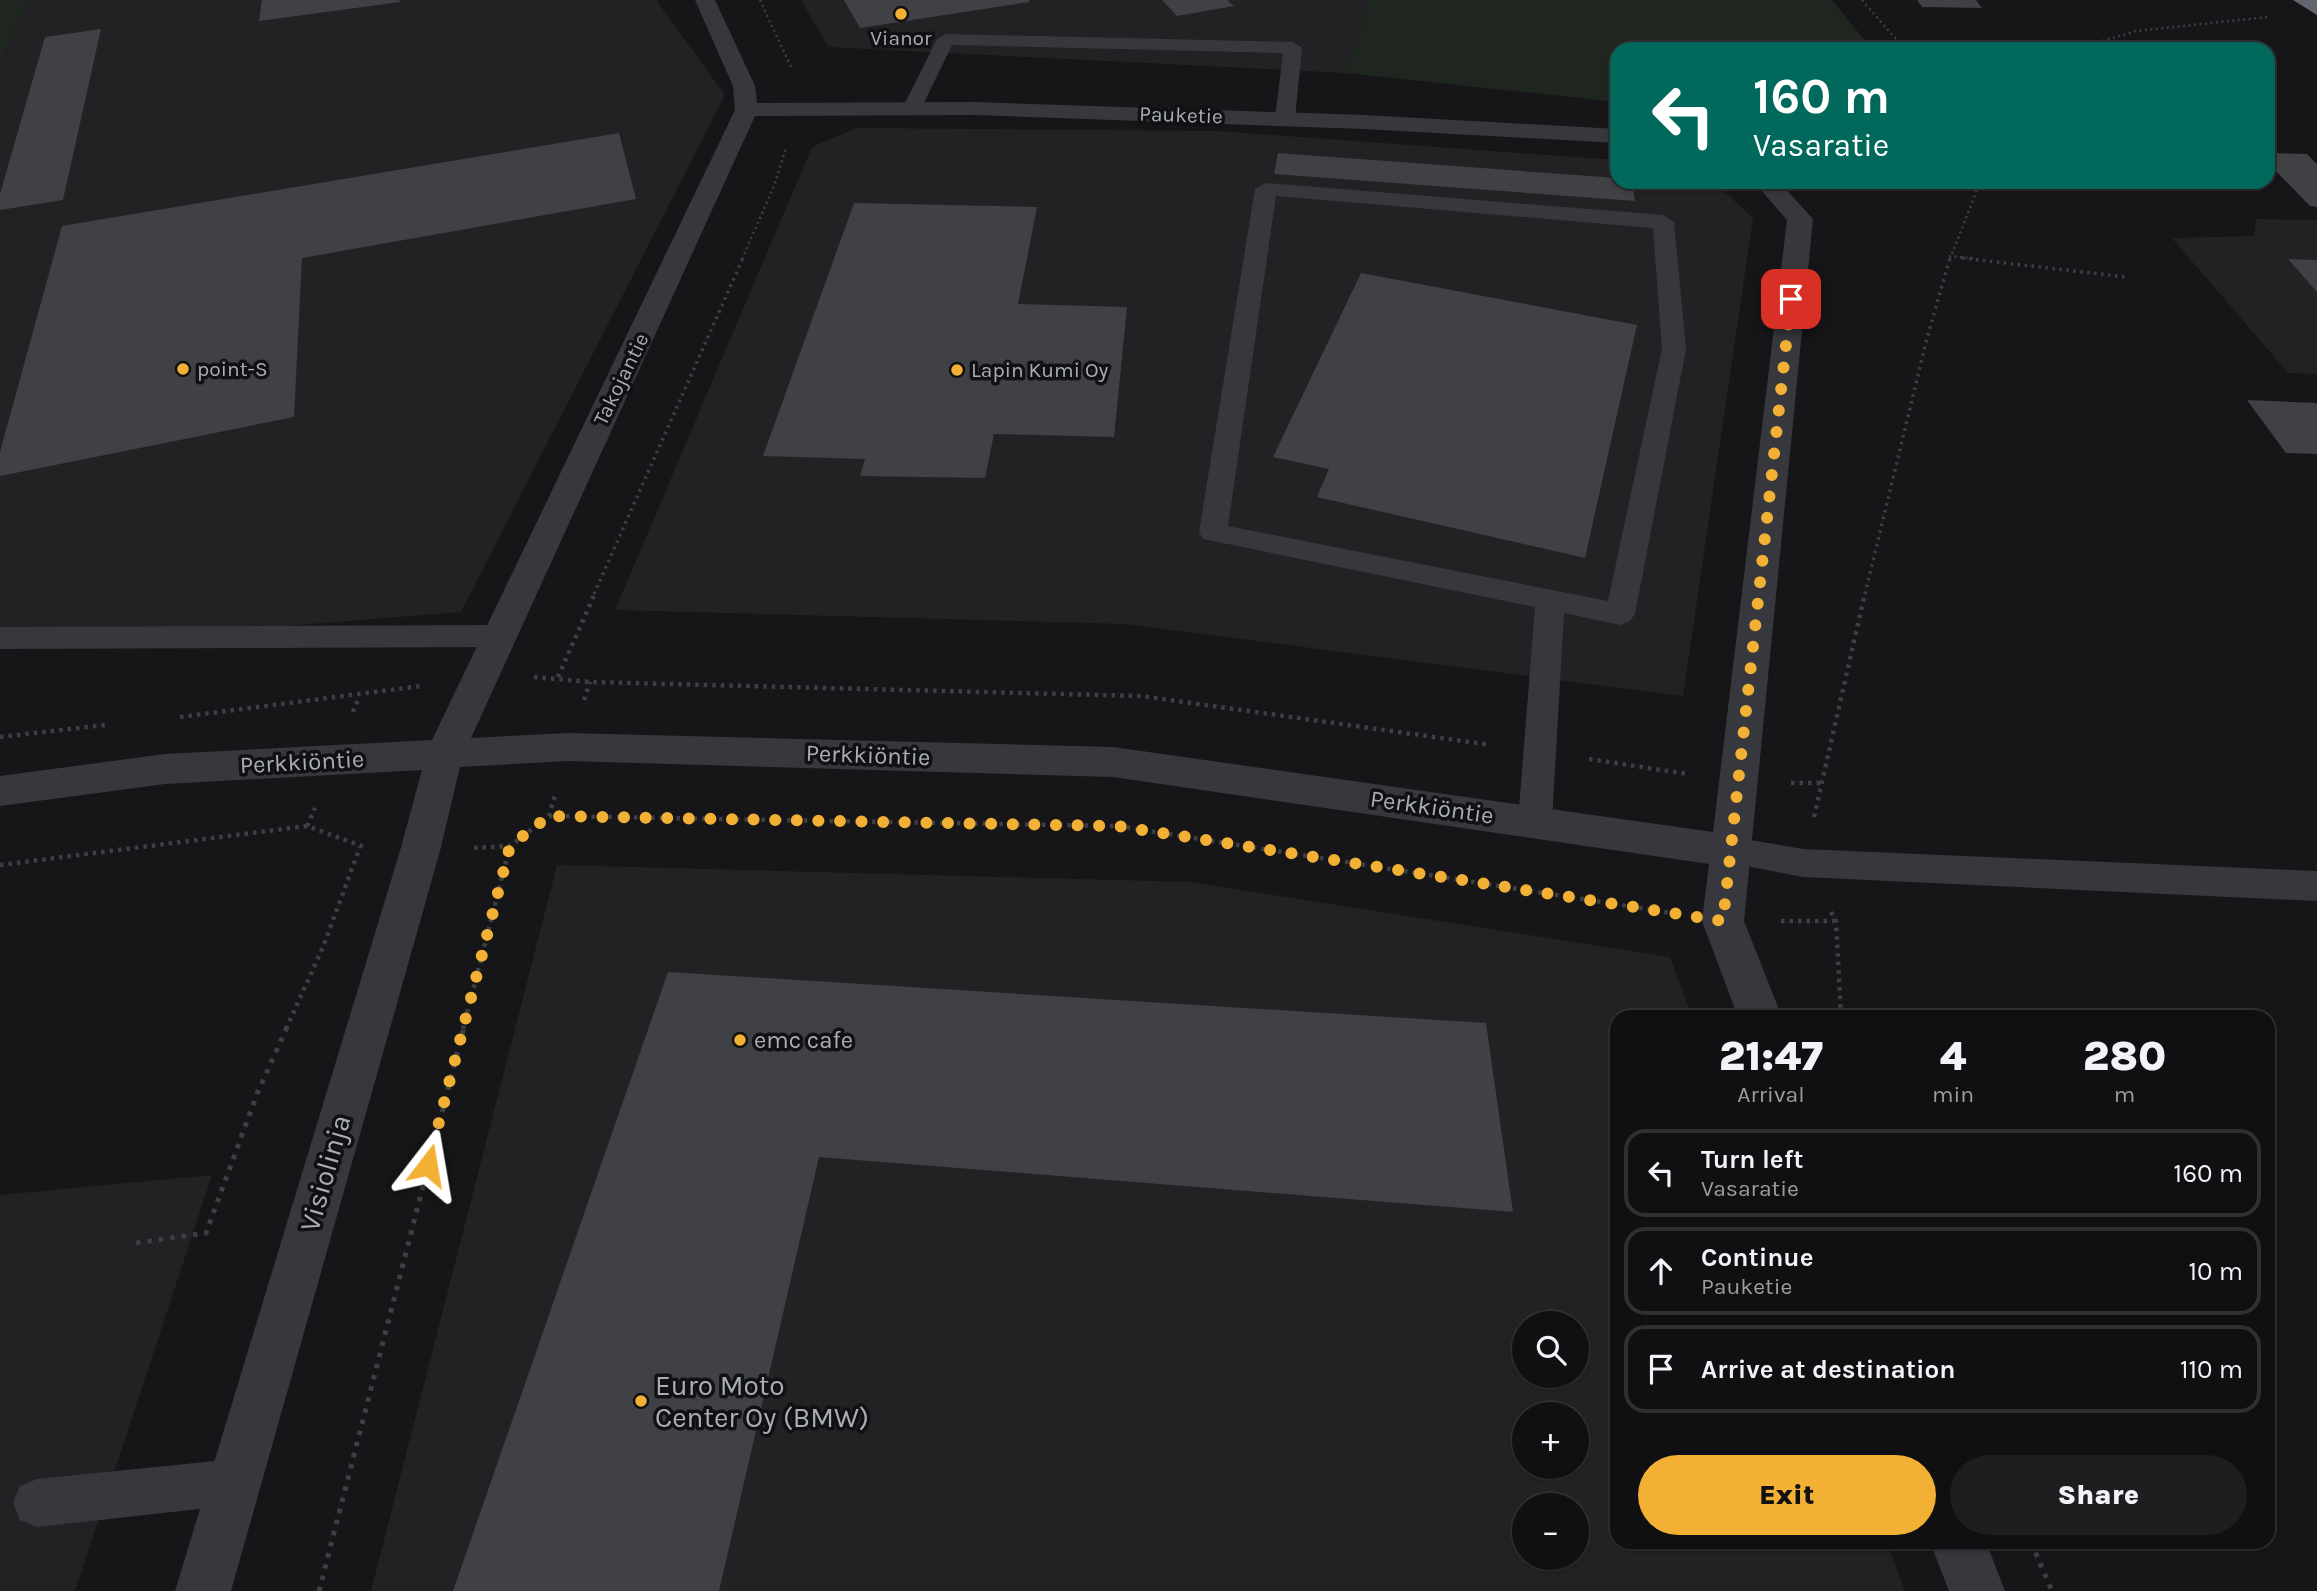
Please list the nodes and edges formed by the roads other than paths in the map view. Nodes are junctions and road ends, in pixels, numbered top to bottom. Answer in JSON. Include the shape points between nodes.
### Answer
{"nodes":[{"id":1,"x":705,"y":0,"type":"edge"},
{"id":2,"x":2303,"y":0,"type":"edge"},
{"id":3,"x":2317,"y":9,"type":"edge"},
{"id":4,"x":913,"y":107,"type":"junction"},
{"id":5,"x":746,"y":110,"type":"junction"},
{"id":6,"x":1285,"y":118,"type":"junction"},
{"id":7,"x":1610,"y":136,"type":"edge"},
{"id":8,"x":1772,"y":189,"type":"edge"},
{"id":9,"x":1550,"y":600,"type":"junction"},
{"id":10,"x":498,"y":636,"type":"junction"},
{"id":11,"x":0,"y":638,"type":"edge"},
{"id":12,"x":445,"y":754,"type":"junction"},
{"id":13,"x":0,"y":791,"type":"edge"},
{"id":14,"x":1535,"y":821,"type":"junction"},
{"id":15,"x":1732,"y":851,"type":"junction"},
{"id":16,"x":2317,"y":886,"type":"edge"},
{"id":17,"x":1757,"y":1010,"type":"edge"},
{"id":18,"x":235,"y":1482,"type":"junction"},
{"id":19,"x":37,"y":1503,"type":"dead end"},
{"id":20,"x":1961,"y":1549,"type":"edge"},
{"id":21,"x":203,"y":1591,"type":"edge"},
{"id":22,"x":1977,"y":1591,"type":"edge"}],
"edges":[{"from":1,"to":5,"type":"street","via":[[744,86]]},
{"from":2,"to":3,"type":"highway"},
{"from":4,"to":5,"type":"street","name":"Pauketie"},
{"from":4,"to":6,"type":"street","name":"Pauketie"},
{"from":4,"to":6,"type":"lane","via":[[946,39],[1293,48]]},
{"from":5,"to":10,"type":"street","name":"Takojantie"},
{"from":6,"to":7,"type":"street","name":"Pauketie"},
{"from":8,"to":15,"type":"street","via":[[1800,219]]},
{"from":9,"to":9,"type":"lane","via":[[1213,532],[1266,189],[1663,222],[1674,349],[1620,614]]},
{"from":9,"to":14,"type":"lane"},
{"from":10,"to":11,"type":"lane"},
{"from":10,"to":12,"type":"street","name":"Takojantie"},
{"from":12,"to":13,"type":"street","name":"Perkkiöntie","via":[[165,769]]},
{"from":12,"to":14,"type":"street","name":"Perkkiöntie","via":[[568,747],[1113,762]]},
{"from":12,"to":18,"type":"street","name":"Visiolinja"},
{"from":14,"to":15,"type":"street","name":"Perkkiöntie"},
{"from":15,"to":16,"type":"lane","via":[[1803,863]]},
{"from":15,"to":17,"type":"street","via":[[1723,921]]},
{"from":18,"to":19,"type":"lane"},
{"from":18,"to":21,"type":"street","name":"Visiolinja"},
{"from":20,"to":22,"type":"street"}]}
